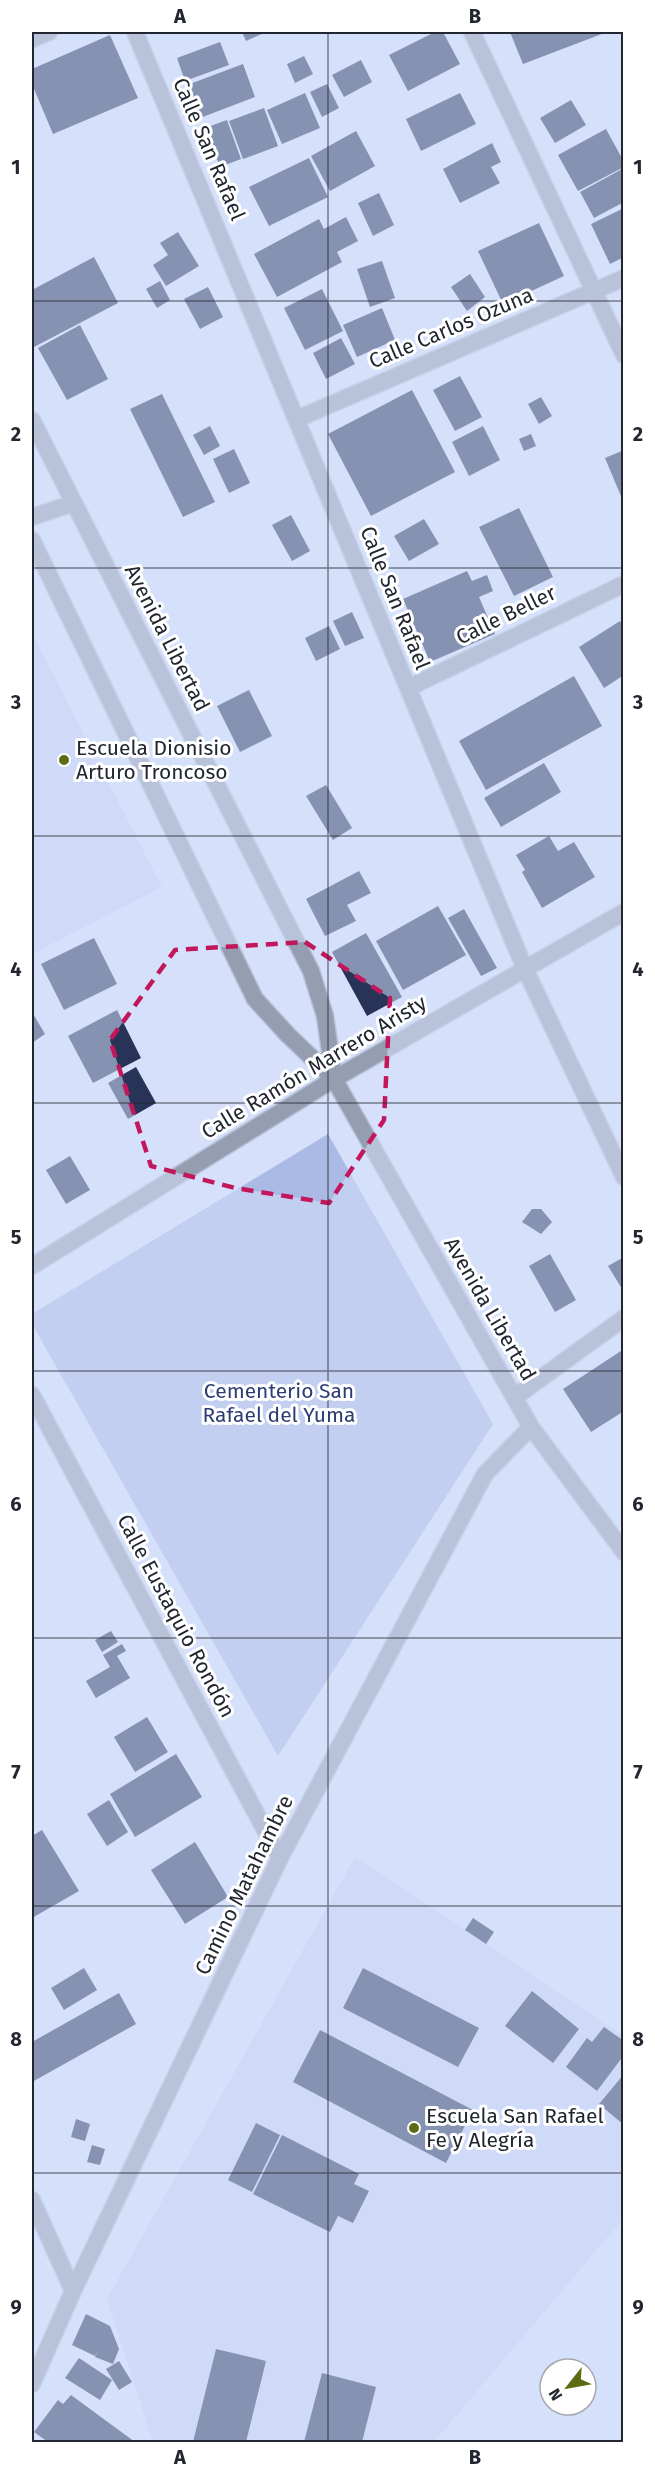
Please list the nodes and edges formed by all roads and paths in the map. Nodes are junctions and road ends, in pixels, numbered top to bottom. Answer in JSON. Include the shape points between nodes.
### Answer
{"nodes":[{"id":1,"x":49,"y":32,"type":"edge"},
{"id":2,"x":135,"y":32,"type":"edge"},
{"id":3,"x":472,"y":32,"type":"edge"},
{"id":4,"x":32,"y":39,"type":"edge"},
{"id":5,"x":624,"y":278,"type":"edge"},
{"id":6,"x":595,"y":290,"type":"junction"},
{"id":7,"x":624,"y":355,"type":"edge"},
{"id":8,"x":297,"y":419,"type":"junction"},
{"id":9,"x":32,"y":420,"type":"edge"},
{"id":10,"x":74,"y":503,"type":"junction"},
{"id":11,"x":32,"y":517,"type":"edge"},
{"id":12,"x":32,"y":540,"type":"edge"},
{"id":13,"x":624,"y":584,"type":"edge"},
{"id":14,"x":408,"y":688,"type":"junction"},
{"id":15,"x":624,"y":912,"type":"edge"},
{"id":16,"x":525,"y":969,"type":"junction"},
{"id":17,"x":334,"y":1079,"type":"junction"},
{"id":18,"x":624,"y":1177,"type":"edge"},
{"id":19,"x":32,"y":1266,"type":"edge"},
{"id":20,"x":624,"y":1318,"type":"edge"},
{"id":21,"x":32,"y":1395,"type":"edge"},
{"id":22,"x":514,"y":1397,"type":"junction"},
{"id":23,"x":531,"y":1427,"type":"junction"},
{"id":24,"x":624,"y":1552,"type":"edge"},
{"id":25,"x":280,"y":1858,"type":"junction"},
{"id":26,"x":32,"y":2200,"type":"edge"},
{"id":27,"x":73,"y":2291,"type":"junction"},
{"id":28,"x":32,"y":2384,"type":"edge"}],
"edges":[{"from":1,"to":4,"type":"street"},
{"from":2,"to":8,"type":"street","name":"Calle San Rafael"},
{"from":3,"to":6,"type":"street"},
{"from":5,"to":6,"type":"street","name":"Calle Carlos Ozuna"},
{"from":6,"to":7,"type":"street"},
{"from":6,"to":8,"type":"street","name":"Calle Carlos Ozuna"},
{"from":8,"to":14,"type":"street","name":"Calle San Rafael"},
{"from":9,"to":10,"type":"street","name":"Avenida Libertad"},
{"from":10,"to":11,"type":"street"},
{"from":10,"to":17,"type":"street","name":"Avenida Libertad","via":[[311,971],[325,1016]]},
{"from":12,"to":17,"type":"street","name":"Avenida Libertad","via":[[255,999]]},
{"from":13,"to":14,"type":"street","name":"Calle Beller"},
{"from":14,"to":16,"type":"street","name":"Calle San Rafael"},
{"from":15,"to":16,"type":"street","name":"Calle Ramón Marrero Aristy"},
{"from":16,"to":17,"type":"street","name":"Calle Ramón Marrero Aristy"},
{"from":16,"to":18,"type":"street","name":"Calle San Rafael"},
{"from":17,"to":19,"type":"street","name":"Calle Ramón Marrero Aristy"},
{"from":17,"to":22,"type":"street","name":"Avenida Libertad"},
{"from":20,"to":22,"type":"street"},
{"from":21,"to":25,"type":"street","name":"Calle Eustaquio Rondón"},
{"from":22,"to":23,"type":"street","name":"Avenida Libertad"},
{"from":23,"to":24,"type":"street","name":"Avenida Libertad"},
{"from":23,"to":25,"type":"street","name":"Camino Matahambre","via":[[485,1474]]},
{"from":25,"to":27,"type":"street","name":"Camino Matahambre"},
{"from":26,"to":27,"type":"street"},
{"from":27,"to":28,"type":"street","name":"Camino Matahambre"}]}
